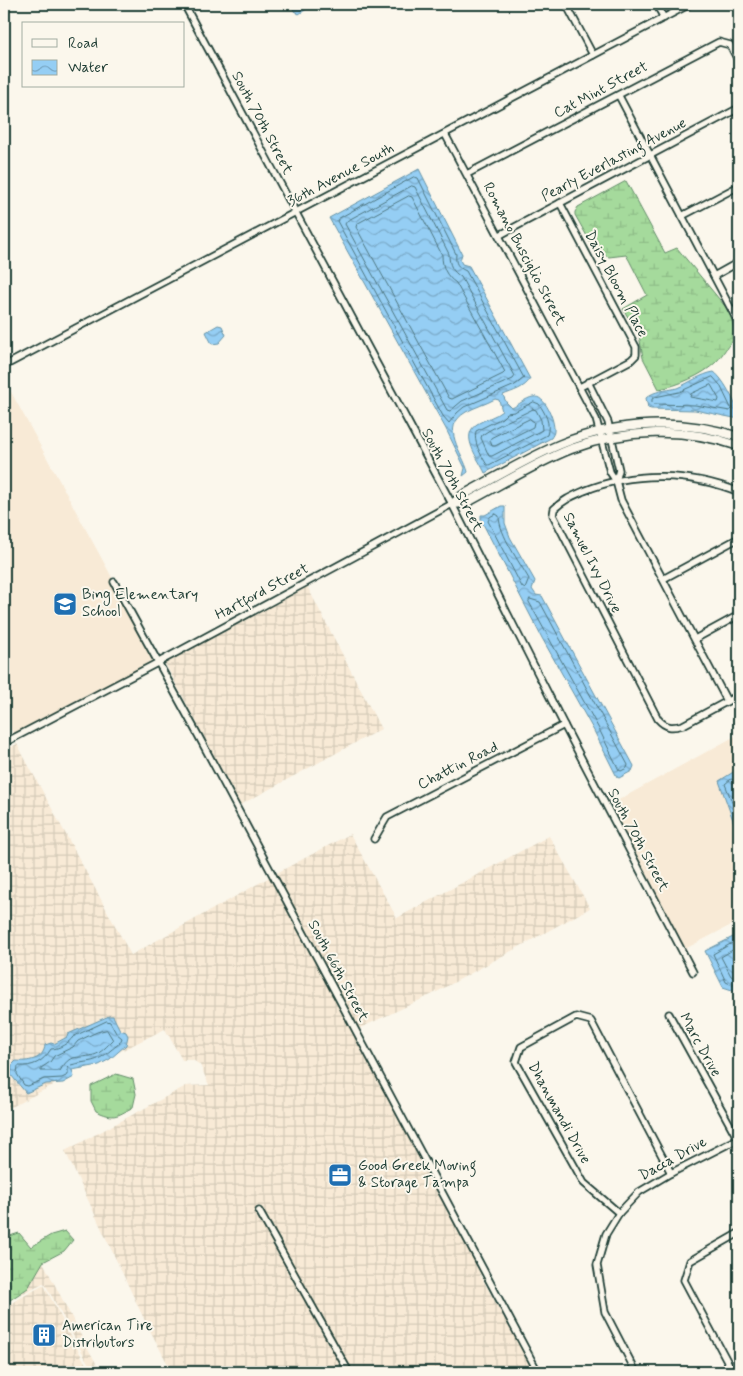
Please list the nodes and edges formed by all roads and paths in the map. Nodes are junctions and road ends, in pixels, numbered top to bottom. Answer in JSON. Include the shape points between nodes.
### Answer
{"nodes":[{"id":1,"x":184,"y":4,"type":"edge"},
{"id":2,"x":566,"y":4,"type":"edge"},
{"id":3,"x":656,"y":4,"type":"edge"},
{"id":4,"x":690,"y":4,"type":"edge"},
{"id":5,"x":664,"y":18,"type":"junction"},
{"id":6,"x":593,"y":55,"type":"junction"},
{"id":7,"x":739,"y":62,"type":"edge"},
{"id":8,"x":619,"y":96,"type":"junction"},
{"id":9,"x":739,"y":108,"type":"edge"},
{"id":10,"x":444,"y":134,"type":"junction"},
{"id":11,"x":650,"y":155,"type":"junction"},
{"id":12,"x":467,"y":174,"type":"junction"},
{"id":13,"x":739,"y":186,"type":"edge"},
{"id":14,"x":560,"y":203,"type":"junction"},
{"id":15,"x":296,"y":213,"type":"junction"},
{"id":16,"x":682,"y":216,"type":"junction"},
{"id":17,"x":500,"y":235,"type":"junction"},
{"id":18,"x":739,"y":262,"type":"edge"},
{"id":19,"x":714,"y":276,"type":"junction"},
{"id":20,"x":739,"y":324,"type":"edge"},
{"id":21,"x":4,"y":366,"type":"edge"},
{"id":22,"x":588,"y":382,"type":"junction"},
{"id":23,"x":580,"y":387,"type":"junction"},
{"id":24,"x":611,"y":433,"type":"junction"},
{"id":25,"x":602,"y":435,"type":"junction"},
{"id":26,"x":739,"y":437,"type":"edge"},
{"id":27,"x":739,"y":446,"type":"edge"},
{"id":28,"x":616,"y":481,"type":"junction"},
{"id":29,"x":739,"y":492,"type":"edge"},
{"id":30,"x":452,"y":504,"type":"junction"},
{"id":31,"x":739,"y":538,"type":"edge"},
{"id":32,"x":663,"y":579,"type":"junction"},
{"id":33,"x":114,"y":582,"type":"dead end"},
{"id":34,"x":739,"y":616,"type":"edge"},
{"id":35,"x":695,"y":639,"type":"junction"},
{"id":36,"x":159,"y":662,"type":"junction"},
{"id":37,"x":739,"y":694,"type":"edge"},
{"id":38,"x":727,"y":701,"type":"junction"},
{"id":39,"x":564,"y":725,"type":"junction"},
{"id":40,"x":4,"y":743,"type":"edge"},
{"id":41,"x":374,"y":839,"type":"dead end"},
{"id":42,"x":693,"y":972,"type":"dead end"},
{"id":43,"x":669,"y":1014,"type":"dead end"},
{"id":44,"x":738,"y":1140,"type":"edge"},
{"id":45,"x":671,"y":1173,"type":"junction"},
{"id":46,"x":259,"y":1211,"type":"dead end"},
{"id":47,"x":619,"y":1213,"type":"junction"},
{"id":48,"x":739,"y":1233,"type":"edge"},
{"id":49,"x":349,"y":1372,"type":"edge"},
{"id":50,"x":538,"y":1372,"type":"edge"},
{"id":51,"x":636,"y":1372,"type":"edge"},
{"id":52,"x":733,"y":1372,"type":"edge"}],
"edges":[{"from":1,"to":15,"type":"street","name":"South 70th Street"},
{"from":2,"to":6,"type":"street"},
{"from":3,"to":5,"type":"street"},
{"from":4,"to":5,"type":"street","name":"36th Avenue South"},
{"from":5,"to":6,"type":"street","name":"36th Avenue South"},
{"from":6,"to":10,"type":"street","name":"36th Avenue South"},
{"from":7,"to":8,"type":"street","name":"Cat Mint Street","via":[[730,45],[719,42]]},
{"from":8,"to":11,"type":"street"},
{"from":8,"to":12,"type":"street","name":"Cat Mint Street"},
{"from":9,"to":11,"type":"street","name":"Pearly Everlasting Avenue"},
{"from":10,"to":12,"type":"street","name":"Romano Busciglio Street"},
{"from":10,"to":15,"type":"street","name":"36th Avenue South"},
{"from":11,"to":14,"type":"street","name":"Pearly Everlasting Avenue"},
{"from":11,"to":16,"type":"street"},
{"from":12,"to":17,"type":"street","name":"Romano Busciglio Street"},
{"from":13,"to":16,"type":"street"},
{"from":14,"to":17,"type":"street","name":"Pearly Everlasting Avenue"},
{"from":14,"to":22,"type":"street","name":"Daisy Bloom Place","via":[[636,347],[636,355],[631,360]]},
{"from":15,"to":21,"type":"street","name":"36th Avenue South"},
{"from":15,"to":30,"type":"street","name":"South 70th Street"},
{"from":16,"to":19,"type":"street"},
{"from":17,"to":23,"type":"street","name":"Romano Busciglio Street"},
{"from":18,"to":19,"type":"street"},
{"from":19,"to":20,"type":"street"},
{"from":22,"to":23,"type":"street"},
{"from":22,"to":24,"type":"street","name":"Romano Busciglio Street"},
{"from":23,"to":25,"type":"street","name":"Romano Busciglio Street"},
{"from":24,"to":25,"type":"street"},
{"from":24,"to":26,"type":"street","via":[[635,426],[671,424],[707,428]]},
{"from":24,"to":27,"type":"street","via":[[675,433]]},
{"from":24,"to":28,"type":"street","name":"Romano Busciglio Street","via":[[619,470]]},
{"from":25,"to":28,"type":"street","name":"Romano Busciglio Street","via":[[610,472]]},
{"from":25,"to":30,"type":"street","via":[[552,448]]},
{"from":28,"to":29,"type":"street","name":"Samuel Ivy Drive","via":[[648,477],[685,478]]},
{"from":28,"to":32,"type":"street","name":"Romano Busciglio Street","via":[[621,500]]},
{"from":28,"to":38,"type":"street","name":"Samuel Ivy Drive","via":[[567,498],[554,509],[557,524],[658,719],[668,727],[683,725]]},
{"from":30,"to":36,"type":"street","name":"Hartford Street"},
{"from":30,"to":39,"type":"street","name":"South 70th Street"},
{"from":31,"to":32,"type":"street"},
{"from":32,"to":35,"type":"street","name":"Romano Busciglio Street"},
{"from":33,"to":36,"type":"street","name":"South 66th Street"},
{"from":34,"to":35,"type":"street"},
{"from":35,"to":38,"type":"street","name":"Romano Busciglio Street"},
{"from":36,"to":40,"type":"street","name":"Hartford Street"},
{"from":36,"to":50,"type":"street","name":"South 66th Street"},
{"from":37,"to":38,"type":"street","name":"Samuel Ivy Drive"},
{"from":39,"to":41,"type":"street","name":"Chattin Road","via":[[387,817]]},
{"from":39,"to":42,"type":"street","name":"South 70th Street"},
{"from":43,"to":44,"type":"street","name":"Marc Drive"},
{"from":44,"to":45,"type":"street","name":"Dacca Drive"},
{"from":45,"to":47,"type":"street","name":"Dacca Drive","via":[[639,1192]]},
{"from":45,"to":47,"type":"street","name":"Dhanmandi Drive","via":[[590,1021],[576,1017],[521,1047],[516,1062],[584,1183]]},
{"from":46,"to":49,"type":"street"},
{"from":47,"to":51,"type":"street","name":"Dacca Drive","via":[[606,1234],[597,1265],[604,1312]]},
{"from":48,"to":52,"type":"street","via":[[690,1261],[684,1280]]}]}
